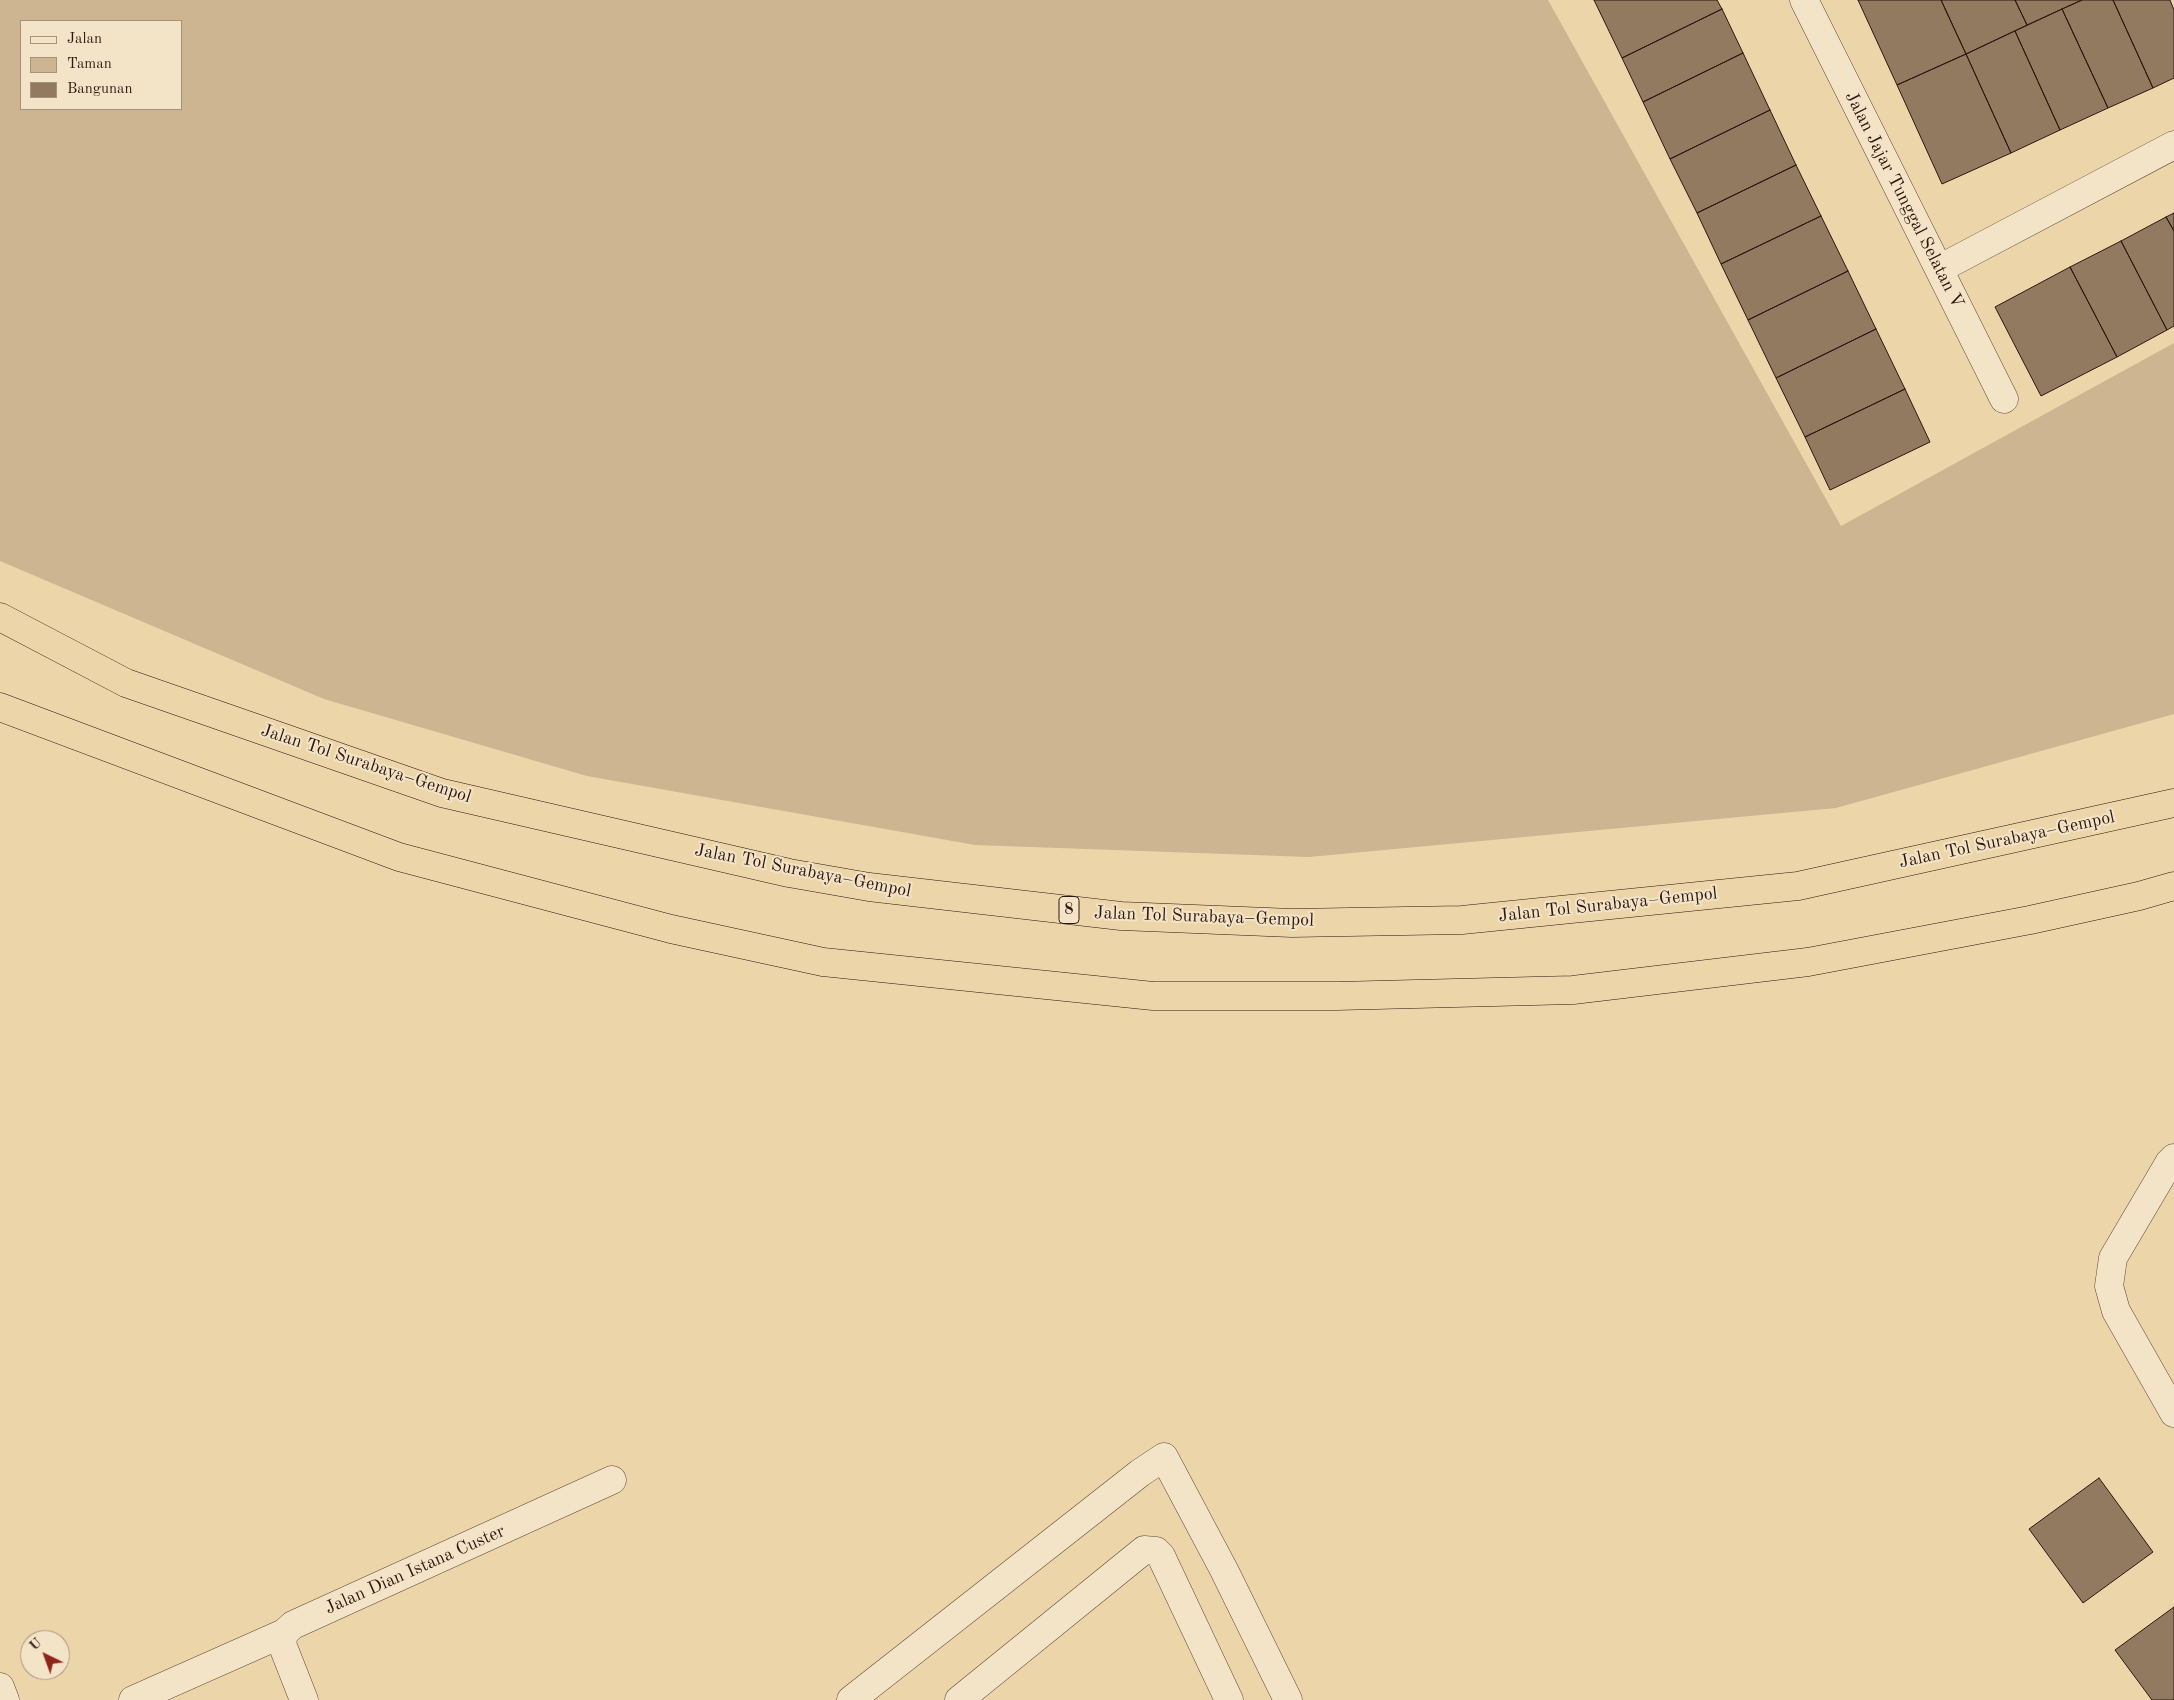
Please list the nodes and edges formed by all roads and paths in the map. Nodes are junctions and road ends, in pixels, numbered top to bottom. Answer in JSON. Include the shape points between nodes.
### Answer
{"nodes":[{"id":1,"x":1804,"y":0,"type":"edge"},
{"id":2,"x":2174,"y":145,"type":"edge"},
{"id":3,"x":1940,"y":269,"type":"junction"},
{"id":4,"x":2004,"y":399,"type":"dead end"},
{"id":5,"x":0,"y":617,"type":"edge"},
{"id":6,"x":0,"y":707,"type":"edge"},
{"id":7,"x":2174,"y":802,"type":"edge"},
{"id":8,"x":2174,"y":886,"type":"edge"},
{"id":9,"x":2174,"y":1158,"type":"edge"},
{"id":10,"x":2174,"y":1414,"type":"edge"},
{"id":11,"x":612,"y":1480,"type":"dead end"},
{"id":12,"x":284,"y":1633,"type":"junction"},
{"id":13,"x":0,"y":1687,"type":"edge"},
{"id":14,"x":6,"y":1700,"type":"edge"},
{"id":15,"x":133,"y":1700,"type":"edge"},
{"id":16,"x":304,"y":1700,"type":"edge"},
{"id":17,"x":851,"y":1700,"type":"edge"},
{"id":18,"x":959,"y":1700,"type":"edge"},
{"id":19,"x":1229,"y":1700,"type":"edge"},
{"id":20,"x":1288,"y":1700,"type":"edge"}],
"edges":[{"from":1,"to":3,"type":"street","name":"Jalan Jajar Tunggal Selatan V"},
{"from":2,"to":3,"type":"street"},
{"from":3,"to":4,"type":"street","name":"Jalan Jajar Tunggal Selatan V"},
{"from":5,"to":7,"type":"highway","name":"Jalan Tol Surabaya–Gempol","number":"8","via":[[126,683],[442,793],[789,873],[869,887],[1121,916],[1292,923],[1462,920],[1798,886]]},
{"from":6,"to":8,"type":"highway","via":[[399,857],[671,930],[823,962],[1153,996],[1337,996],[1573,990],[1808,962],[2030,920]]},
{"from":9,"to":10,"type":"street","via":[[2113,1258],[2109,1286],[2116,1311]]},
{"from":11,"to":12,"type":"street","name":"Jalan Dian Istana Custer","via":[[293,1625]]},
{"from":12,"to":15,"type":"street","name":"Jalan Dian Istana Custer"},
{"from":12,"to":16,"type":"street","via":[[282,1644]]},
{"from":13,"to":14,"type":"street"},
{"from":17,"to":20,"type":"street","via":[[1164,1457]]},
{"from":18,"to":19,"type":"street","via":[[1144,1550],[1156,1551],[1161,1556]]}]}
